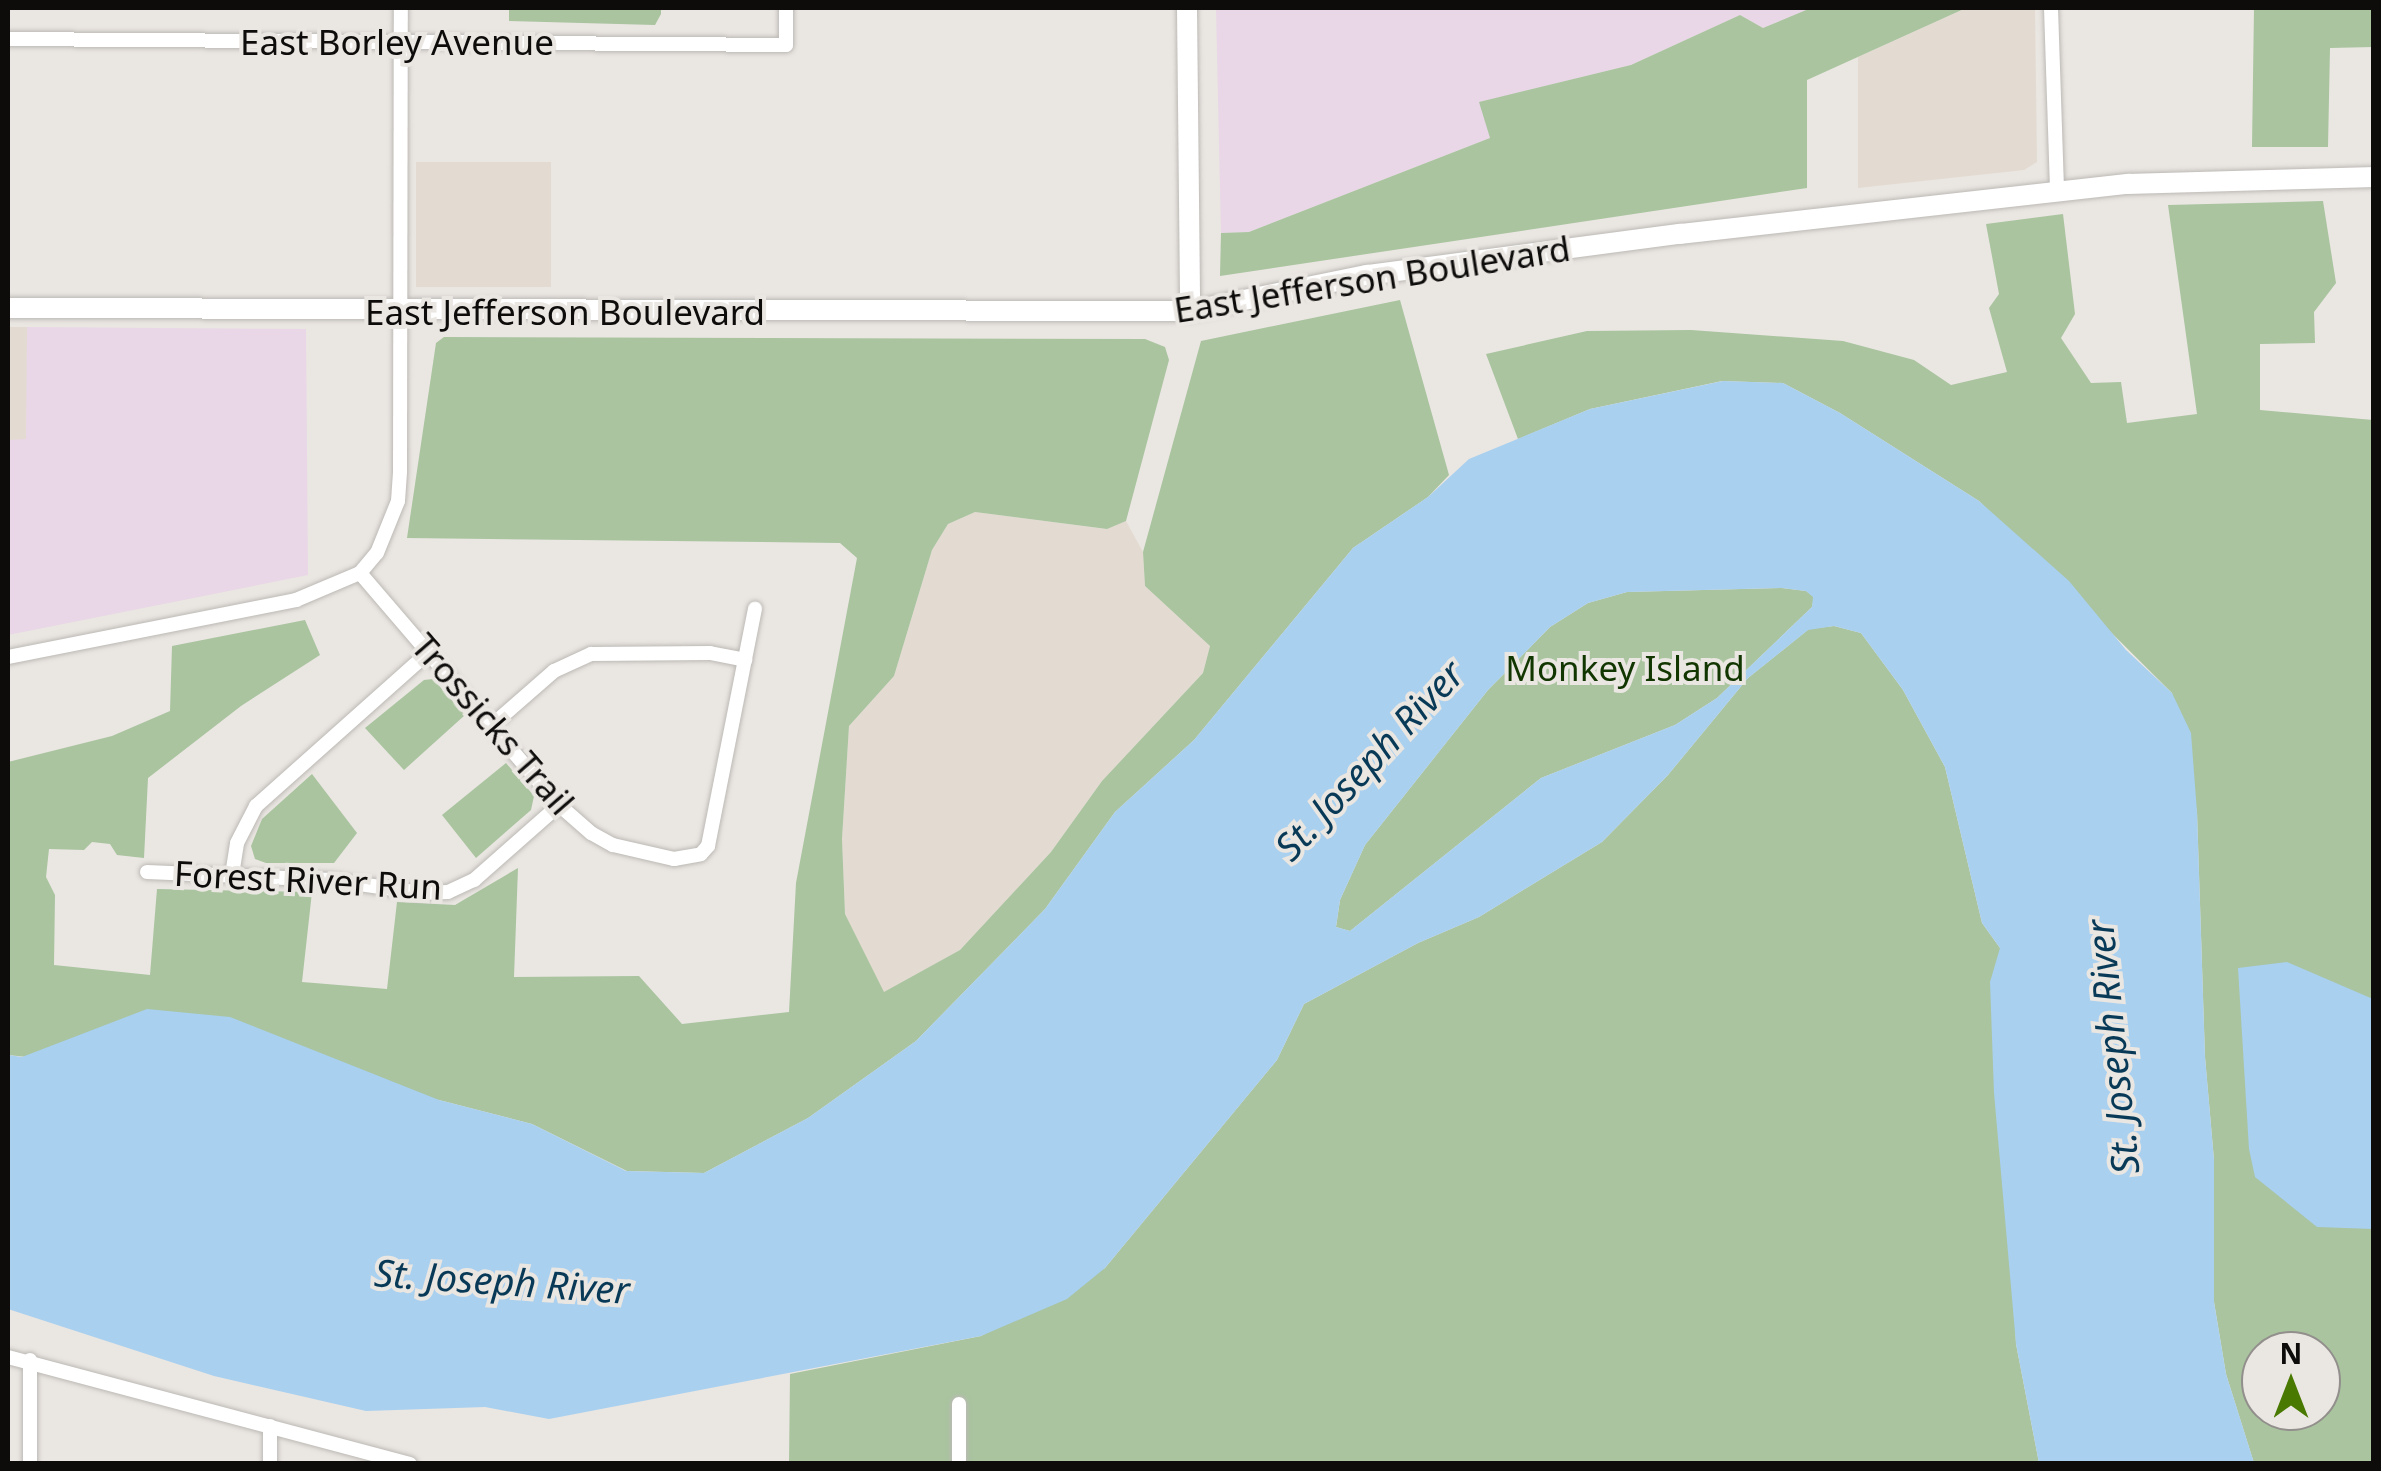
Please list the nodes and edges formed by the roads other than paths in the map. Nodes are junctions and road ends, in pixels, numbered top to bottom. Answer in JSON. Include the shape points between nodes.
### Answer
{"nodes":[{"id":1,"x":400,"y":8,"type":"edge"},
{"id":2,"x":786,"y":8,"type":"edge"},
{"id":3,"x":1187,"y":8,"type":"edge"},
{"id":4,"x":2051,"y":8,"type":"edge"},
{"id":5,"x":8,"y":39,"type":"edge"},
{"id":6,"x":401,"y":40,"type":"junction"},
{"id":7,"x":2374,"y":178,"type":"edge"},
{"id":8,"x":2057,"y":192,"type":"junction"},
{"id":9,"x":8,"y":308,"type":"edge"},
{"id":10,"x":404,"y":311,"type":"junction"},
{"id":11,"x":1190,"y":311,"type":"junction"},
{"id":12,"x":360,"y":572,"type":"junction"},
{"id":13,"x":755,"y":609,"type":"dead end"},
{"id":14,"x":428,"y":652,"type":"junction"},
{"id":15,"x":8,"y":657,"type":"edge"},
{"id":16,"x":745,"y":660,"type":"junction"},
{"id":17,"x":492,"y":726,"type":"junction"},
{"id":18,"x":559,"y":804,"type":"junction"},
{"id":19,"x":147,"y":872,"type":"dead end"},
{"id":20,"x":232,"y":876,"type":"junction"},
{"id":21,"x":8,"y":1357,"type":"edge"},
{"id":22,"x":30,"y":1360,"type":"junction"},
{"id":23,"x":959,"y":1404,"type":"dead end"},
{"id":24,"x":270,"y":1426,"type":"junction"},
{"id":25,"x":30,"y":1464,"type":"edge"},
{"id":26,"x":270,"y":1464,"type":"edge"},
{"id":27,"x":410,"y":1464,"type":"edge"},
{"id":28,"x":959,"y":1464,"type":"edge"}],
"edges":[{"from":1,"to":6,"type":"street"},
{"from":2,"to":6,"type":"street","name":"East Borley Avenue","via":[[786,45]]},
{"from":3,"to":11,"type":"street"},
{"from":4,"to":8,"type":"street"},
{"from":5,"to":6,"type":"street","name":"East Borley Avenue"},
{"from":6,"to":10,"type":"street"},
{"from":7,"to":8,"type":"street","name":"East Jefferson Boulevard","via":[[2176,181]]},
{"from":8,"to":11,"type":"street","name":"East Jefferson Boulevard","via":[[1524,253]]},
{"from":9,"to":10,"type":"street","name":"East Jefferson Boulevard"},
{"from":10,"to":11,"type":"street","name":"East Jefferson Boulevard"},
{"from":10,"to":12,"type":"street","via":[[398,501],[377,553]]},
{"from":12,"to":14,"type":"street","name":"Trossicks Trail"},
{"from":12,"to":15,"type":"street","via":[[296,600]]},
{"from":13,"to":16,"type":"street"},
{"from":14,"to":17,"type":"street","name":"Trossicks Trail"},
{"from":14,"to":20,"type":"street","via":[[256,806],[237,843]]},
{"from":16,"to":17,"type":"street","via":[[710,652],[590,654],[554,671]]},
{"from":16,"to":18,"type":"street","name":"Trossicks Trail","via":[[713,828],[701,854],[674,858],[613,844],[591,834]]},
{"from":17,"to":18,"type":"street","name":"Trossicks Trail"},
{"from":18,"to":20,"type":"street","name":"Forest River Run","via":[[474,880],[448,892]]},
{"from":19,"to":20,"type":"street","name":"Forest River Run"},
{"from":21,"to":22,"type":"street"},
{"from":22,"to":24,"type":"street"},
{"from":22,"to":25,"type":"street"},
{"from":23,"to":28,"type":"street"},
{"from":24,"to":26,"type":"street"},
{"from":24,"to":27,"type":"street"}]}
